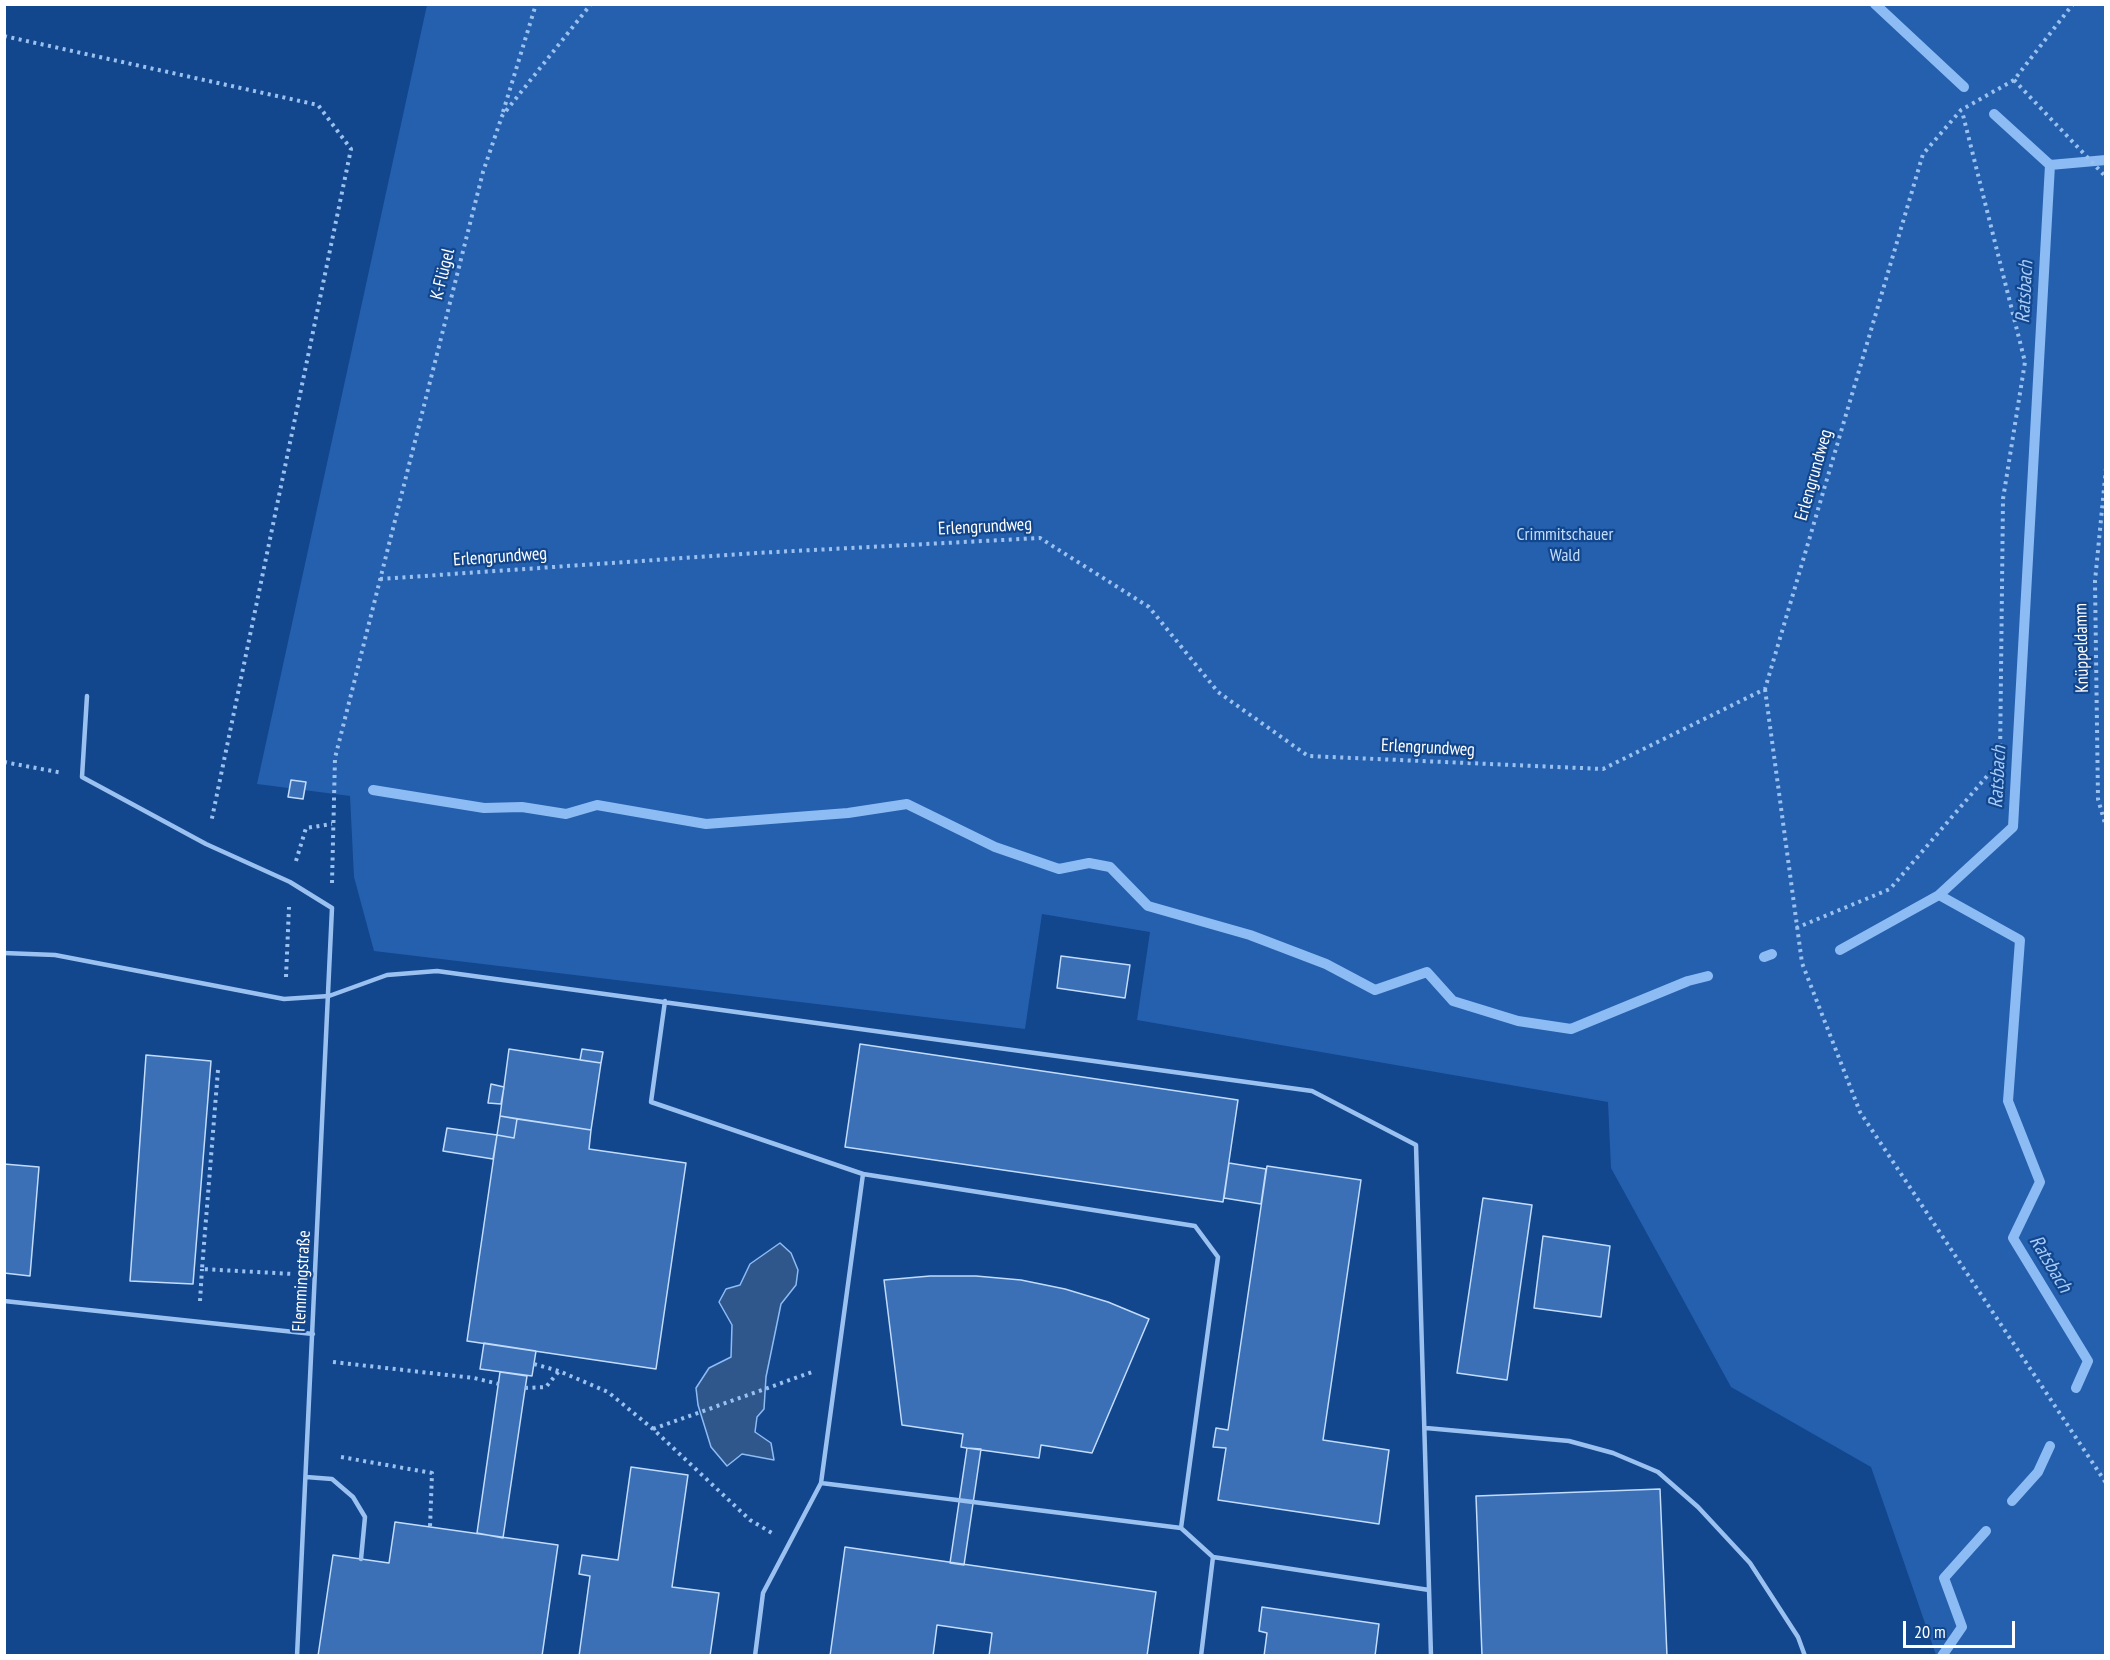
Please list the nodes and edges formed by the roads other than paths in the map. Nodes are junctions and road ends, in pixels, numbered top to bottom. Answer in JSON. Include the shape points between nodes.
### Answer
{"nodes":[{"id":1,"x":87,"y":696,"type":"dead end"},
{"id":2,"x":4,"y":953,"type":"edge"},
{"id":3,"x":329,"y":996,"type":"junction"},
{"id":4,"x":665,"y":1001,"type":"junction"},
{"id":5,"x":863,"y":1174,"type":"junction"},
{"id":6,"x":4,"y":1301,"type":"edge"},
{"id":7,"x":313,"y":1334,"type":"junction"},
{"id":8,"x":1426,"y":1428,"type":"junction"},
{"id":9,"x":306,"y":1477,"type":"junction"},
{"id":10,"x":820,"y":1483,"type":"junction"},
{"id":11,"x":1181,"y":1528,"type":"junction"},
{"id":12,"x":1213,"y":1557,"type":"junction"},
{"id":13,"x":361,"y":1559,"type":"dead end"},
{"id":14,"x":1428,"y":1590,"type":"junction"},
{"id":15,"x":297,"y":1656,"type":"edge"},
{"id":16,"x":755,"y":1656,"type":"edge"},
{"id":17,"x":1202,"y":1656,"type":"edge"},
{"id":18,"x":1431,"y":1656,"type":"edge"},
{"id":19,"x":1805,"y":1656,"type":"edge"}],
"edges":[{"from":1,"to":3,"type":"lane","name":"Flemmingstraße","via":[[82,777],[206,843],[290,882],[332,908]]},
{"from":2,"to":3,"type":"lane","via":[[54,955],[284,999]]},
{"from":3,"to":4,"type":"lane","via":[[387,975],[437,971]]},
{"from":3,"to":7,"type":"lane","name":"Flemmingstraße"},
{"from":4,"to":5,"type":"lane","via":[[651,1102]]},
{"from":4,"to":8,"type":"lane","via":[[1312,1091],[1416,1145]]},
{"from":5,"to":10,"type":"lane"},
{"from":5,"to":11,"type":"lane","via":[[1195,1226],[1218,1257]]},
{"from":6,"to":7,"type":"lane"},
{"from":7,"to":9,"type":"lane","name":"Flemmingstraße"},
{"from":8,"to":14,"type":"lane"},
{"from":8,"to":19,"type":"lane","via":[[1569,1441],[1613,1453],[1658,1472],[1698,1507],[1750,1563],[1798,1636]]},
{"from":9,"to":13,"type":"lane","via":[[332,1479],[353,1497],[365,1517]]},
{"from":9,"to":15,"type":"lane","name":"Flemmingstraße"},
{"from":10,"to":11,"type":"lane"},
{"from":10,"to":16,"type":"lane","via":[[763,1593]]},
{"from":11,"to":12,"type":"lane"},
{"from":12,"to":14,"type":"lane"},
{"from":12,"to":17,"type":"lane"},
{"from":14,"to":18,"type":"lane"}]}
